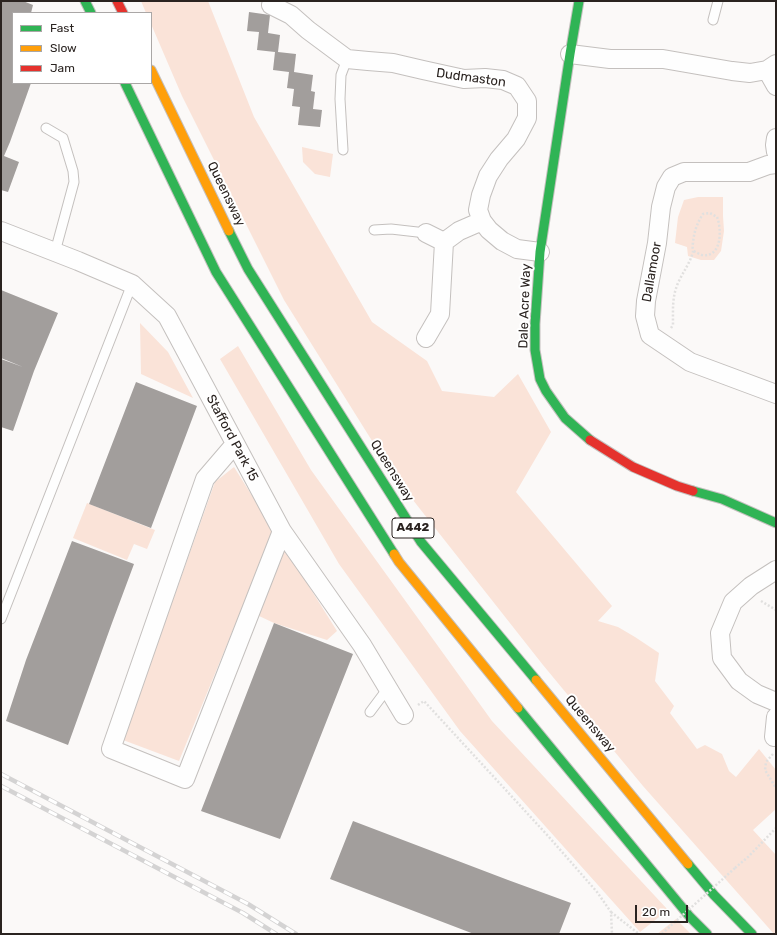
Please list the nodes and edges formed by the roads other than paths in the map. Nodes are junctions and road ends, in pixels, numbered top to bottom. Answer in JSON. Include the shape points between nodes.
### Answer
{"nodes":[{"id":1,"x":85,"y":1,"type":"edge"},
{"id":2,"x":117,"y":1,"type":"edge"},
{"id":3,"x":579,"y":1,"type":"edge"},
{"id":4,"x":718,"y":1,"type":"edge"},
{"id":5,"x":268,"y":3,"type":"edge"},
{"id":6,"x":90,"y":12,"type":"edge"},
{"id":7,"x":122,"y":12,"type":"edge"},
{"id":8,"x":713,"y":20,"type":"dead end"},
{"id":9,"x":570,"y":54,"type":"junction"},
{"id":10,"x":347,"y":59,"type":"junction"},
{"id":11,"x":772,"y":67,"type":"edge"},
{"id":12,"x":152,"y":72,"type":"edge"},
{"id":13,"x":125,"y":84,"type":"edge"},
{"id":14,"x":776,"y":86,"type":"edge"},
{"id":15,"x":46,"y":128,"type":"dead end"},
{"id":16,"x":776,"y":138,"type":"edge"},
{"id":17,"x":343,"y":150,"type":"dead end"},
{"id":18,"x":776,"y":152,"type":"edge"},
{"id":19,"x":776,"y":164,"type":"edge"},
{"id":20,"x":482,"y":221,"type":"junction"},
{"id":21,"x":374,"y":230,"type":"dead end"},
{"id":22,"x":1,"y":231,"type":"edge"},
{"id":23,"x":426,"y":233,"type":"joint"},
{"id":24,"x":444,"y":242,"type":"junction"},
{"id":25,"x":55,"y":252,"type":"junction"},
{"id":26,"x":540,"y":252,"type":"junction"},
{"id":27,"x":132,"y":284,"type":"junction"},
{"id":28,"x":426,"y":338,"type":"dead end"},
{"id":29,"x":776,"y":394,"type":"edge"},
{"id":30,"x":235,"y":444,"type":"junction"},
{"id":31,"x":776,"y":523,"type":"edge"},
{"id":32,"x":282,"y":531,"type":"junction"},
{"id":33,"x":776,"y":570,"type":"edge"},
{"id":34,"x":1,"y":619,"type":"edge"},
{"id":35,"x":388,"y":688,"type":"junction"},
{"id":36,"x":776,"y":702,"type":"edge"},
{"id":37,"x":370,"y":712,"type":"dead end"},
{"id":38,"x":404,"y":715,"type":"road end"},
{"id":39,"x":776,"y":717,"type":"edge"},
{"id":40,"x":774,"y":737,"type":"road end"},
{"id":41,"x":707,"y":934,"type":"edge"},
{"id":42,"x":752,"y":934,"type":"edge"}],
"edges":[{"from":1,"to":6,"type":"main road"},
{"from":2,"to":7,"type":"main road"},
{"from":3,"to":9,"type":"main road","name":"Dale Acre Way"},
{"from":4,"to":8,"type":"lane"},
{"from":5,"to":10,"type":"street","via":[[291,15]]},
{"from":9,"to":11,"type":"street","via":[[610,59],[663,59],[750,73]]},
{"from":9,"to":26,"type":"main road","name":"Dale Acre Way"},
{"from":10,"to":17,"type":"lane","via":[[341,75]]},
{"from":10,"to":20,"type":"street","name":"Dudmaston","via":[[393,63],[464,79],[503,80],[517,86],[527,101],[527,118],[516,139],[488,176],[478,210]]},
{"from":11,"to":14,"type":"street"},
{"from":12,"to":42,"type":"main road","name":"Queensway","number":"A442","via":[[248,269],[421,542],[714,895]]},
{"from":13,"to":41,"type":"main road","number":"A442","via":[[216,272],[399,562],[690,917]]},
{"from":15,"to":25,"type":"lane","via":[[63,138],[74,182]]},
{"from":16,"to":18,"type":"street"},
{"from":19,"to":29,"type":"street","name":"Dallamoor","via":[[749,172],[684,172],[672,178],[666,187],[645,316],[650,335],[690,362]]},
{"from":20,"to":24,"type":"street","via":[[459,231]]},
{"from":20,"to":26,"type":"street","via":[[488,230],[502,241],[518,249]]},
{"from":21,"to":23,"type":"lane","via":[[391,228]]},
{"from":22,"to":25,"type":"street","name":"Stafford Park 15"},
{"from":23,"to":24,"type":"street"},
{"from":24,"to":28,"type":"street","via":[[440,314]]},
{"from":25,"to":27,"type":"street","name":"Stafford Park 15"},
{"from":26,"to":31,"type":"main road","name":"Dale Acre Way","via":[[535,350],[540,379],[565,418],[587,438],[633,467],[677,486],[722,499]]},
{"from":27,"to":30,"type":"street","name":"Stafford Park 15","via":[[167,316]]},
{"from":27,"to":34,"type":"lane"},
{"from":30,"to":32,"type":"street","name":"Stafford Park 15"},
{"from":30,"to":32,"type":"street","via":[[205,479],[111,749],[185,779]]},
{"from":32,"to":35,"type":"street","name":"Stafford Park 15","via":[[362,645]]},
{"from":33,"to":36,"type":"street","via":[[751,586],[733,602],[720,633],[722,658],[740,681],[757,694]]},
{"from":35,"to":37,"type":"lane"},
{"from":35,"to":38,"type":"street","name":"Stafford Park 15"},
{"from":39,"to":40,"type":"street"}]}
